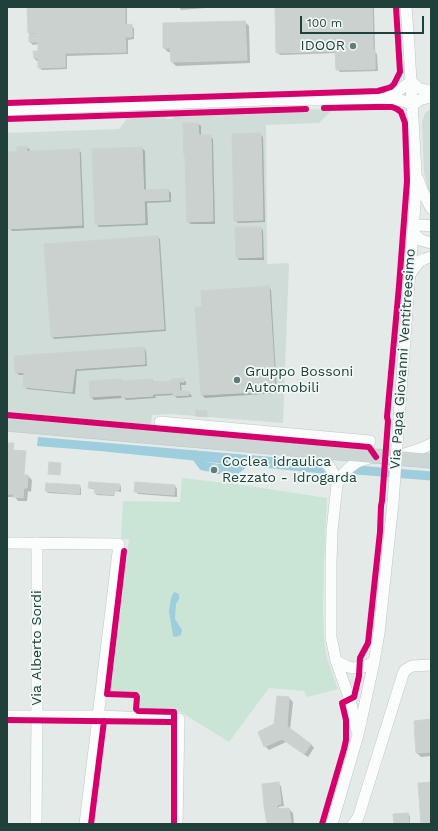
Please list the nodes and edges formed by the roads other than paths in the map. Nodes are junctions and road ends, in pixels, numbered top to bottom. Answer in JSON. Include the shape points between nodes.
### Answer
{"nodes":[{"id":1,"x":406,"y":7,"type":"edge"},
{"id":2,"x":411,"y":81,"type":"junction"},
{"id":3,"x":431,"y":90,"type":"edge"},
{"id":4,"x":431,"y":97,"type":"edge"},
{"id":5,"x":385,"y":98,"type":"junction"},
{"id":6,"x":413,"y":105,"type":"junction"},
{"id":7,"x":7,"y":110,"type":"edge"},
{"id":8,"x":416,"y":173,"type":"junction"},
{"id":9,"x":431,"y":208,"type":"edge"},
{"id":10,"x":431,"y":226,"type":"edge"},
{"id":11,"x":413,"y":230,"type":"junction"},
{"id":12,"x":431,"y":243,"type":"edge"},
{"id":13,"x":431,"y":257,"type":"edge"},
{"id":14,"x":409,"y":274,"type":"junction"},
{"id":15,"x":7,"y":424,"type":"edge"},
{"id":16,"x":213,"y":427,"type":"junction"},
{"id":17,"x":168,"y":438,"type":"junction"},
{"id":18,"x":370,"y":441,"type":"dead end"},
{"id":19,"x":211,"y":442,"type":"junction"},
{"id":20,"x":431,"y":444,"type":"edge"},
{"id":21,"x":306,"y":451,"type":"junction"},
{"id":22,"x":383,"y":457,"type":"junction"},
{"id":23,"x":431,"y":461,"type":"edge"},
{"id":24,"x":337,"y":484,"type":"junction"},
{"id":25,"x":7,"y":543,"type":"edge"},
{"id":26,"x":37,"y":543,"type":"junction"},
{"id":27,"x":336,"y":661,"type":"junction"},
{"id":28,"x":374,"y":662,"type":"junction"},
{"id":29,"x":431,"y":665,"type":"edge"},
{"id":30,"x":7,"y":716,"type":"edge"},
{"id":31,"x":98,"y":716,"type":"junction"},
{"id":32,"x":37,"y":717,"type":"junction"},
{"id":33,"x":358,"y":735,"type":"junction"},
{"id":34,"x":36,"y":824,"type":"edge"},
{"id":35,"x":85,"y":824,"type":"edge"},
{"id":36,"x":178,"y":824,"type":"edge"},
{"id":37,"x":334,"y":824,"type":"edge"},
{"id":38,"x":354,"y":824,"type":"edge"}],
"edges":[{"from":1,"to":2,"type":"street","name":"Via Papa Giovanni Ventitreesimo"},
{"from":2,"to":3,"type":"street","via":[[418,88]]},
{"from":2,"to":5,"type":"street"},
{"from":2,"to":6,"type":"street","name":"Via Papa Giovanni Ventitreesimo"},
{"from":4,"to":6,"type":"street","via":[[419,100]]},
{"from":5,"to":6,"type":"street"},
{"from":5,"to":7,"type":"street"},
{"from":6,"to":8,"type":"street","name":"Via Papa Giovanni Ventitreesimo"},
{"from":8,"to":9,"type":"street"},
{"from":8,"to":11,"type":"street","name":"Via Papa Giovanni Ventitreesimo"},
{"from":10,"to":11,"type":"street","via":[[422,225]]},
{"from":11,"to":12,"type":"street","via":[[421,240]]},
{"from":11,"to":14,"type":"street","name":"Via Papa Giovanni Ventitreesimo"},
{"from":13,"to":14,"type":"street","via":[[420,261]]},
{"from":14,"to":28,"type":"street","name":"Via Papa Giovanni Ventitreesimo","bridge":true,"via":[[393,503]]},
{"from":15,"to":17,"type":"main road"},
{"from":16,"to":17,"type":"street","via":[[165,419]]},
{"from":16,"to":18,"type":"street"},
{"from":16,"to":19,"type":"street"},
{"from":17,"to":19,"type":"main road"},
{"from":19,"to":21,"type":"main road"},
{"from":20,"to":22,"type":"street","via":[[409,453]]},
{"from":21,"to":22,"type":"main road"},
{"from":21,"to":24,"type":"street","via":[[316,455],[330,467]]},
{"from":22,"to":23,"type":"main road"},
{"from":22,"to":24,"type":"street","via":[[357,462],[342,475]]},
{"from":24,"to":27,"type":"street","via":[[330,590],[331,636]]},
{"from":25,"to":26,"type":"street"},
{"from":26,"to":31,"type":"street","via":[[119,544]]},
{"from":26,"to":32,"type":"street","name":"Via Alberto Sordi"},
{"from":27,"to":28,"type":"street","via":[[352,668]]},
{"from":27,"to":33,"type":"street","via":[[350,700]]},
{"from":28,"to":33,"type":"street","name":"Via Papa Giovanni Ventitreesimo"},
{"from":29,"to":38,"type":"street","via":[[412,666],[403,674]]},
{"from":30,"to":32,"type":"street"},
{"from":31,"to":32,"type":"street"},
{"from":31,"to":35,"type":"street"},
{"from":31,"to":36,"type":"street","via":[[179,719]]},
{"from":32,"to":34,"type":"street","name":"Via Alberto Sordi"},
{"from":33,"to":37,"type":"street","name":"Via Papa Giovanni Ventitreesimo"}]}
